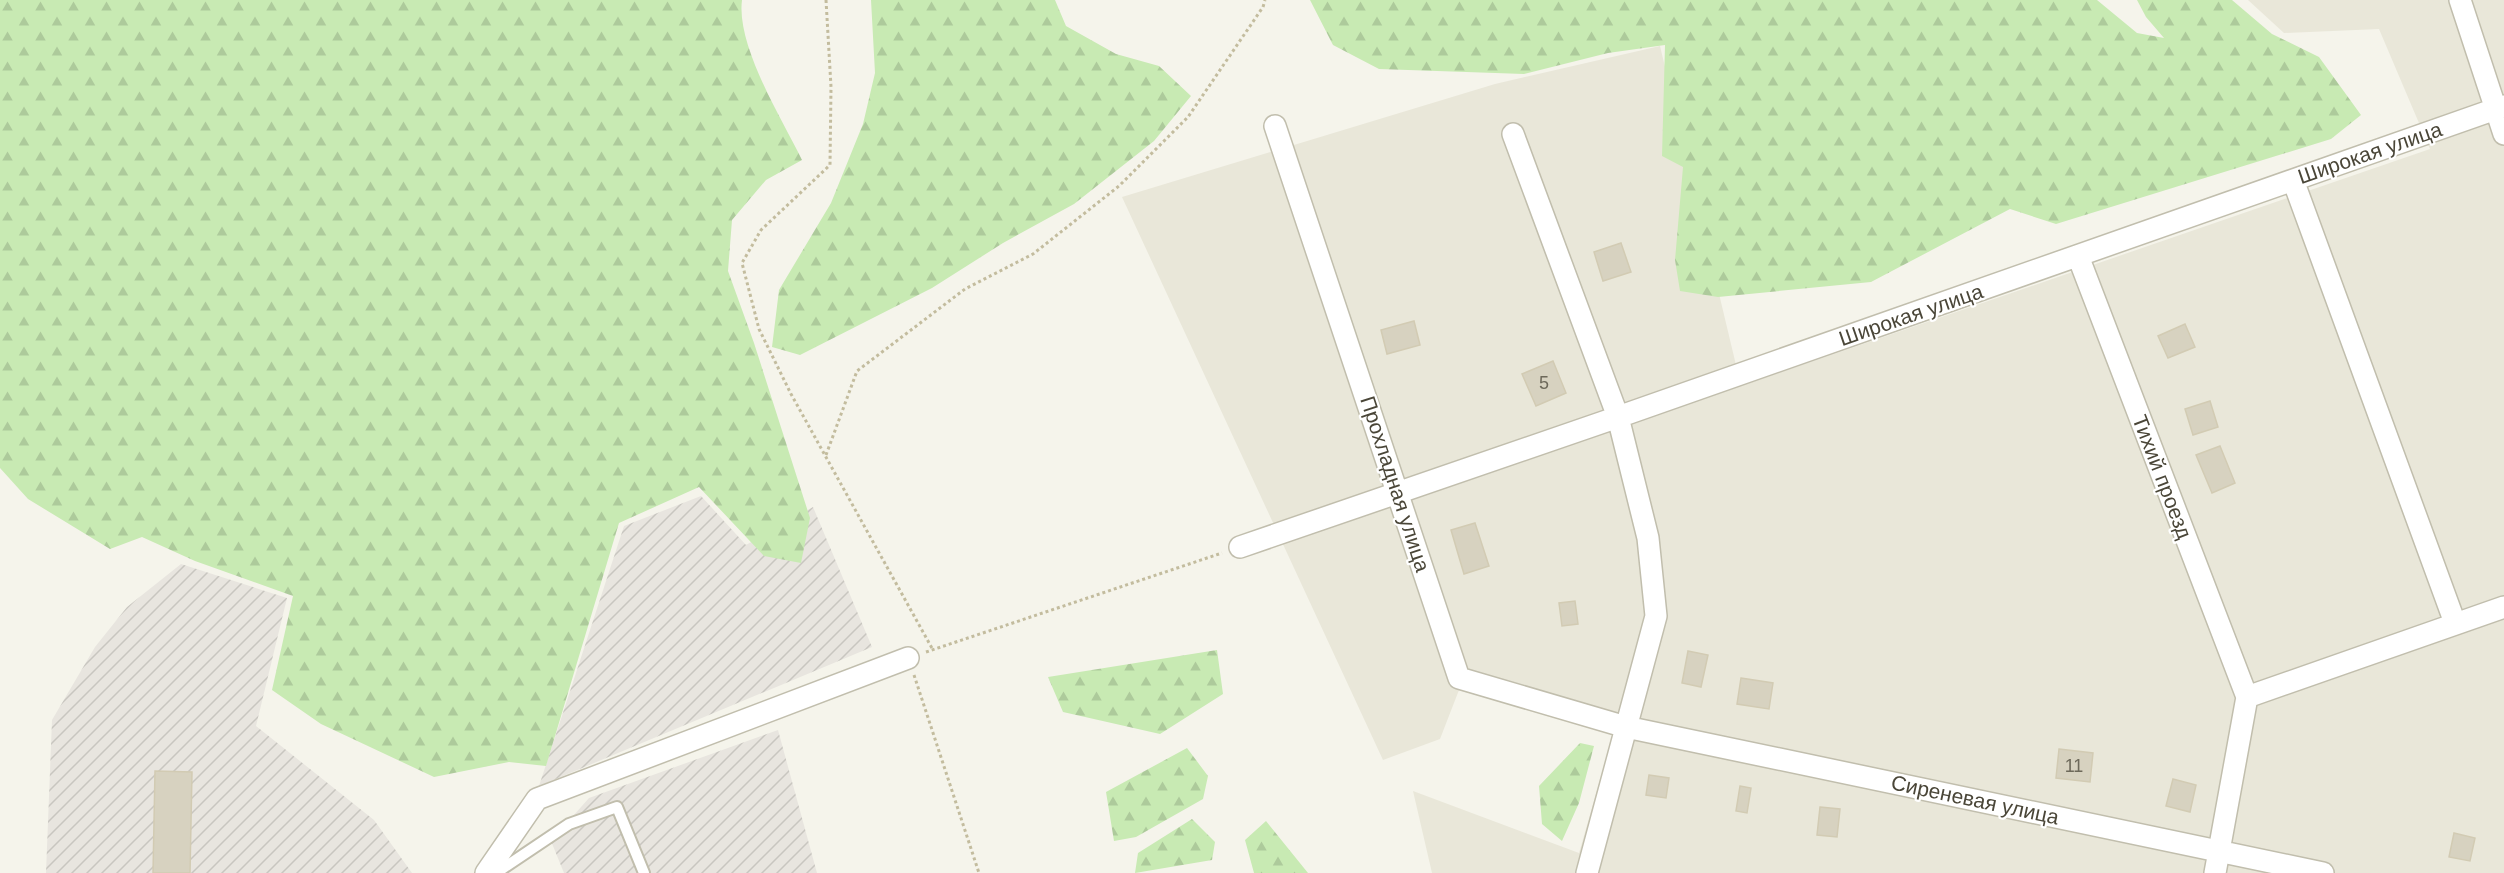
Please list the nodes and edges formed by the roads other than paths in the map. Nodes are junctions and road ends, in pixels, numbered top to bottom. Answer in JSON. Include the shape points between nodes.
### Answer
{"nodes":[{"id":1,"x":2460,"y":0,"type":"edge"},
{"id":2,"x":2500,"y":107,"type":"edge"},
{"id":3,"x":1275,"y":126,"type":"dead end"},
{"id":4,"x":1513,"y":134,"type":"dead end"},
{"id":5,"x":2504,"y":134,"type":"edge"},
{"id":6,"x":2293,"y":180,"type":"junction"},
{"id":7,"x":2078,"y":256,"type":"junction"},
{"id":8,"x":1618,"y":417,"type":"junction"},
{"id":9,"x":1398,"y":494,"type":"junction"},
{"id":10,"x":1240,"y":547,"type":"road end"},
{"id":11,"x":2504,"y":607,"type":"edge"},
{"id":12,"x":2455,"y":623,"type":"junction"},
{"id":13,"x":908,"y":658,"type":"road end"},
{"id":14,"x":2247,"y":697,"type":"junction"},
{"id":15,"x":1626,"y":727,"type":"junction"},
{"id":16,"x":2220,"y":850,"type":"junction"},
{"id":17,"x":486,"y":873,"type":"edge"},
{"id":18,"x":496,"y":873,"type":"edge"},
{"id":19,"x":644,"y":873,"type":"edge"},
{"id":20,"x":1587,"y":873,"type":"edge"},
{"id":21,"x":2215,"y":873,"type":"edge"},
{"id":22,"x":2323,"y":873,"type":"edge"}],
"edges":[{"from":1,"to":2,"type":"street"},
{"from":2,"to":5,"type":"street"},
{"from":2,"to":6,"type":"street","name":"Широкая улица"},
{"from":3,"to":9,"type":"street","name":"Прохладная улица"},
{"from":4,"to":8,"type":"street"},
{"from":6,"to":7,"type":"street","name":"Широкая улица"},
{"from":6,"to":12,"type":"street"},
{"from":7,"to":8,"type":"street","name":"Широкая улица"},
{"from":7,"to":14,"type":"street","name":"Тихий проезд"},
{"from":8,"to":9,"type":"street","name":"Широкая улица"},
{"from":8,"to":15,"type":"street","via":[[1648,538],[1656,616]]},
{"from":9,"to":10,"type":"street","name":"Широкая улица"},
{"from":9,"to":15,"type":"street","name":"Прохладная улица","via":[[1459,678]]},
{"from":11,"to":12,"type":"street"},
{"from":12,"to":14,"type":"street"},
{"from":13,"to":17,"type":"street","via":[[537,799]]},
{"from":14,"to":16,"type":"street"},
{"from":15,"to":16,"type":"street","name":"Сиреневая улица"},
{"from":15,"to":20,"type":"street"},
{"from":16,"to":21,"type":"street"},
{"from":16,"to":22,"type":"street","name":"Сиреневая улица"},
{"from":18,"to":19,"type":"lane","via":[[569,824],[617,807]]}]}
